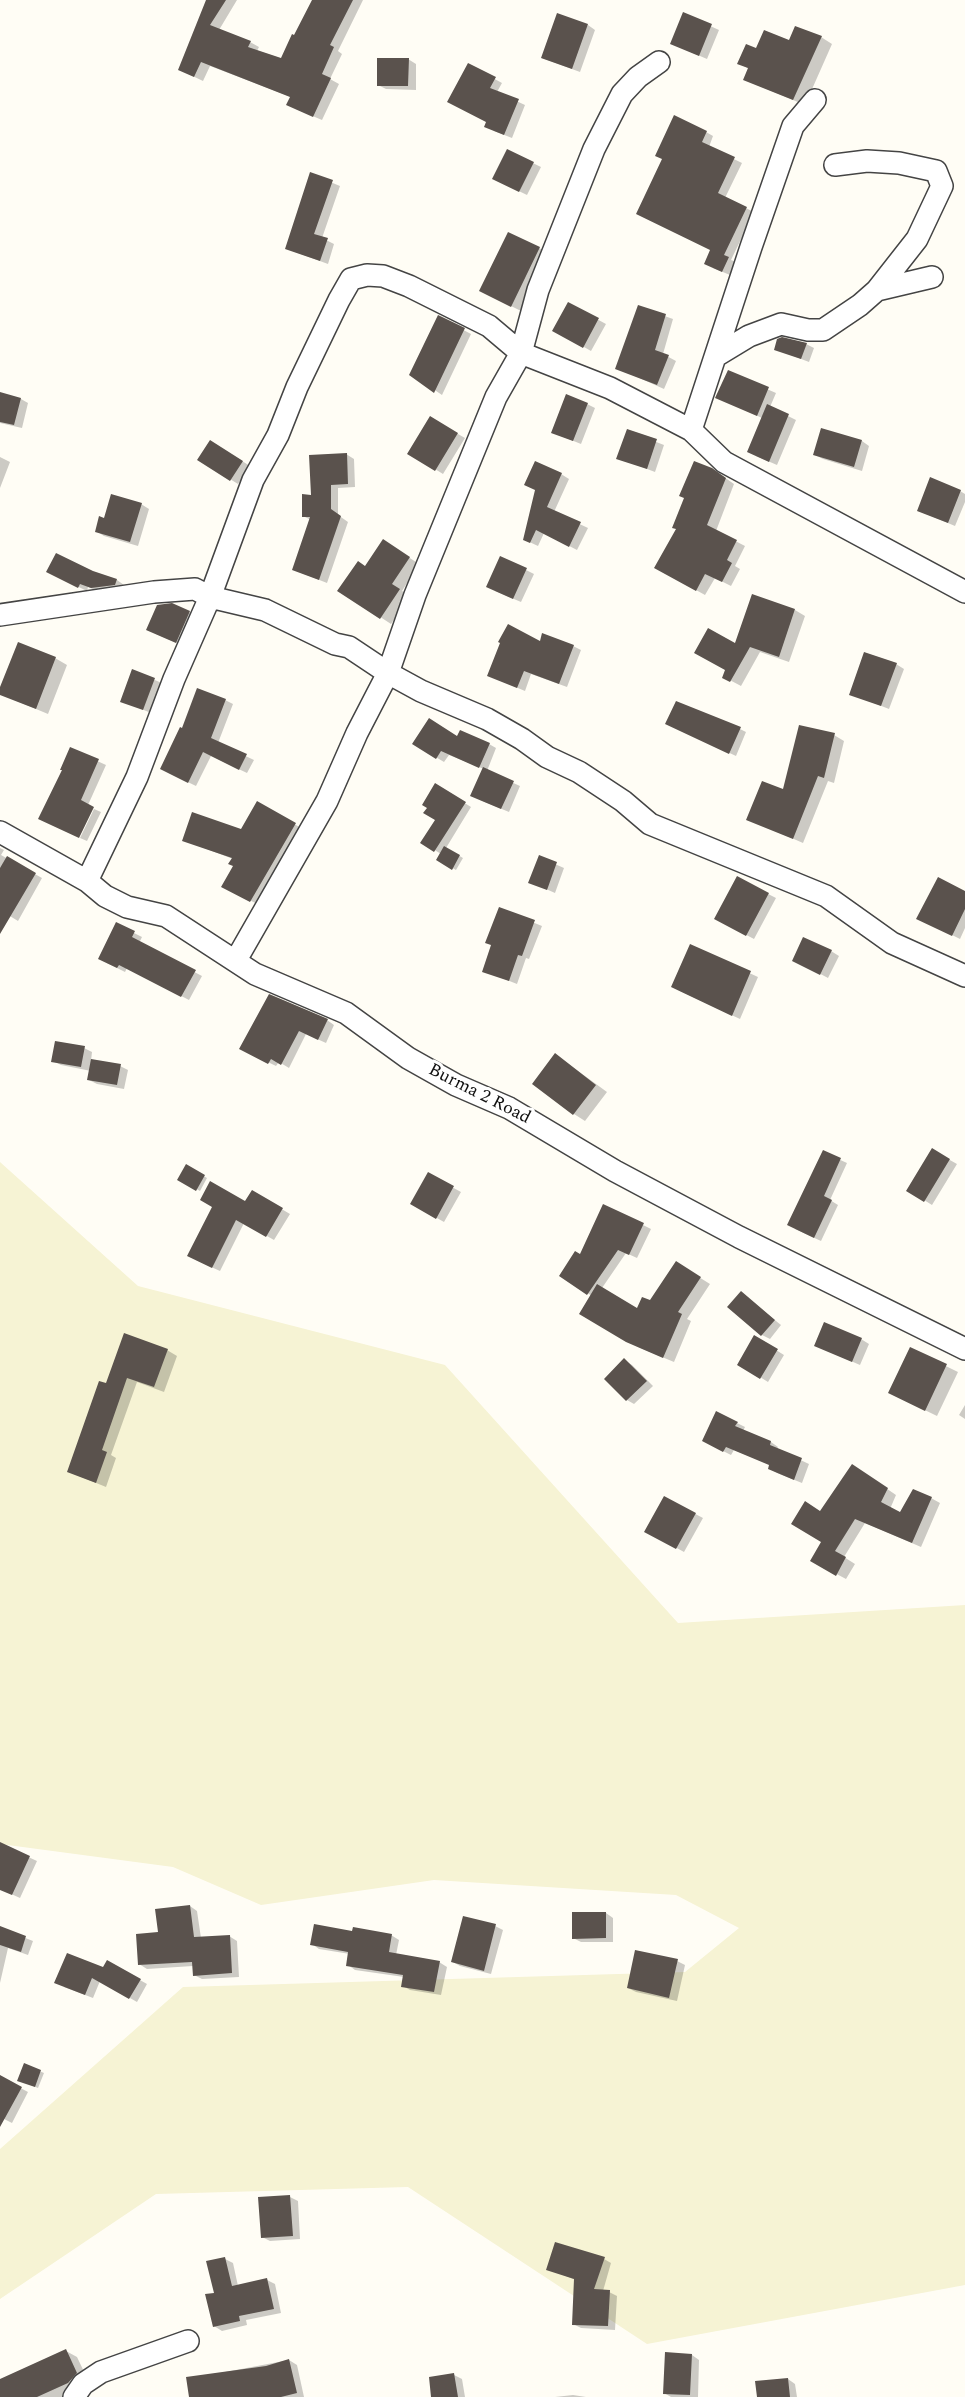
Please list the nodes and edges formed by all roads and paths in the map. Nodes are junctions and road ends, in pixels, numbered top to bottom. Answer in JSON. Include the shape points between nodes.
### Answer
{"nodes":[{"id":1,"x":658,"y":62,"type":"dead end"},
{"id":2,"x":815,"y":100,"type":"dead end"},
{"id":3,"x":835,"y":165,"type":"dead end"},
{"id":4,"x":932,"y":277,"type":"dead end"},
{"id":5,"x":877,"y":290,"type":"junction"},
{"id":6,"x":521,"y":353,"type":"junction"},
{"id":7,"x":716,"y":356,"type":"junction"},
{"id":8,"x":691,"y":430,"type":"junction"},
{"id":9,"x":965,"y":592,"type":"edge"},
{"id":10,"x":210,"y":597,"type":"junction"},
{"id":11,"x":0,"y":615,"type":"edge"},
{"id":12,"x":388,"y":673,"type":"junction"},
{"id":13,"x":0,"y":832,"type":"edge"},
{"id":14,"x":87,"y":881,"type":"junction"},
{"id":15,"x":236,"y":960,"type":"junction"},
{"id":16,"x":965,"y":976,"type":"edge"},
{"id":17,"x":965,"y":1349,"type":"edge"},
{"id":18,"x":189,"y":2341,"type":"dead end"},
{"id":19,"x":74,"y":2397,"type":"edge"}],
"edges":[{"from":1,"to":6,"type":"street","via":[[622,94],[598,140],[538,290]]},
{"from":2,"to":7,"type":"street","via":[[794,126]]},
{"from":3,"to":5,"type":"street","via":[[867,161],[921,167],[936,171],[942,186],[917,239]]},
{"from":4,"to":5,"type":"street"},
{"from":5,"to":7,"type":"street","via":[[823,330],[781,324],[749,336]]},
{"from":6,"to":8,"type":"street","via":[[610,388]]},
{"from":6,"to":10,"type":"street","via":[[489,326],[410,286],[382,276],[351,279],[253,480]]},
{"from":6,"to":12,"type":"street","via":[[496,397],[415,595]]},
{"from":7,"to":8,"type":"street"},
{"from":8,"to":9,"type":"street","via":[[724,462]]},
{"from":10,"to":11,"type":"street","via":[[195,589],[154,592]]},
{"from":10,"to":12,"type":"street","via":[[265,610],[349,647]]},
{"from":10,"to":14,"type":"street","via":[[137,777]]},
{"from":12,"to":15,"type":"street","via":[[327,801]]},
{"from":12,"to":16,"type":"street","via":[[522,739],[623,801],[650,824],[826,896],[892,942]]},
{"from":13,"to":14,"type":"street","name":"Burma 2 Road"},
{"from":14,"to":15,"type":"street","name":"Burma 2 Road","via":[[127,907],[166,916]]},
{"from":15,"to":17,"type":"street","name":"Burma 2 Road","via":[[255,974],[346,1013],[408,1058],[509,1108],[687,1210]]},
{"from":18,"to":19,"type":"street","via":[[100,2372],[83,2384]]}]}
